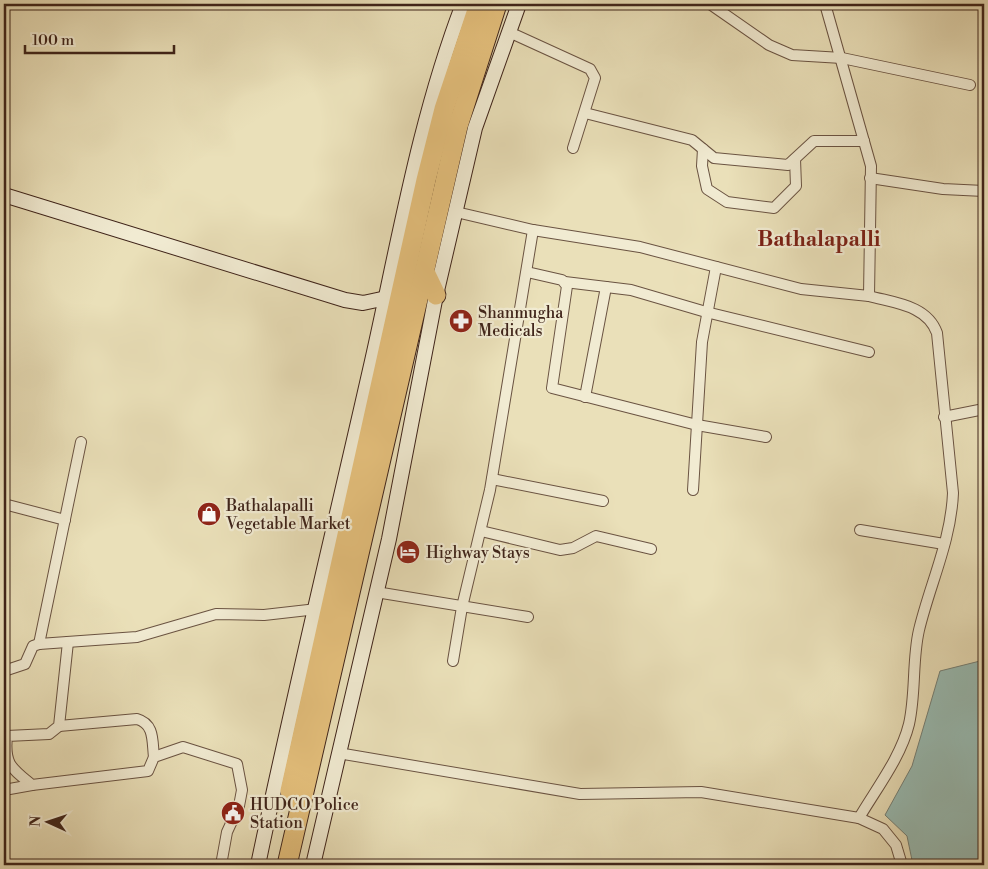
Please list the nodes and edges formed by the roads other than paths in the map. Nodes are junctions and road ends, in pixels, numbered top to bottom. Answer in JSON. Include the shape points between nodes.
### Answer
{"nodes":[{"id":1,"x":497,"y":4,"type":"edge"},
{"id":2,"x":519,"y":4,"type":"edge"},
{"id":3,"x":710,"y":4,"type":"edge"},
{"id":4,"x":825,"y":4,"type":"edge"},
{"id":5,"x":464,"y":5,"type":"edge"},
{"id":6,"x":509,"y":32,"type":"junction"},
{"id":7,"x":842,"y":58,"type":"junction"},
{"id":8,"x":970,"y":85,"type":"dead end"},
{"id":9,"x":585,"y":113,"type":"junction"},
{"id":10,"x":864,"y":141,"type":"junction"},
{"id":11,"x":573,"y":148,"type":"dead end"},
{"id":12,"x":703,"y":149,"type":"junction"},
{"id":13,"x":795,"y":159,"type":"junction"},
{"id":14,"x":870,"y":178,"type":"junction"},
{"id":15,"x":984,"y":191,"type":"edge"},
{"id":16,"x":4,"y":195,"type":"edge"},
{"id":17,"x":456,"y":212,"type":"junction"},
{"id":18,"x":533,"y":230,"type":"junction"},
{"id":19,"x":716,"y":267,"type":"junction"},
{"id":20,"x":425,"y":272,"type":"junction"},
{"id":21,"x":527,"y":272,"type":"junction"},
{"id":22,"x":565,"y":282,"type":"junction"},
{"id":23,"x":606,"y":287,"type":"junction"},
{"id":24,"x":436,"y":295,"type":"junction"},
{"id":25,"x":393,"y":296,"type":"junction"},
{"id":26,"x":869,"y":296,"type":"junction"},
{"id":27,"x":706,"y":312,"type":"junction"},
{"id":28,"x":869,"y":352,"type":"dead end"},
{"id":29,"x":585,"y":397,"type":"junction"},
{"id":30,"x":984,"y":409,"type":"edge"},
{"id":31,"x":944,"y":417,"type":"junction"},
{"id":32,"x":697,"y":424,"type":"junction"},
{"id":33,"x":766,"y":436,"type":"dead end"},
{"id":34,"x":81,"y":442,"type":"dead end"},
{"id":35,"x":4,"y":448,"type":"edge"},
{"id":36,"x":4,"y":458,"type":"edge"},
{"id":37,"x":492,"y":479,"type":"junction"},
{"id":38,"x":693,"y":490,"type":"dead end"},
{"id":39,"x":603,"y":501,"type":"dead end"},
{"id":40,"x":4,"y":504,"type":"edge"},
{"id":41,"x":65,"y":520,"type":"junction"},
{"id":42,"x":860,"y":530,"type":"dead end"},
{"id":43,"x":481,"y":531,"type":"junction"},
{"id":44,"x":944,"y":544,"type":"junction"},
{"id":45,"x":651,"y":549,"type":"dead end"},
{"id":46,"x":376,"y":592,"type":"junction"},
{"id":47,"x":462,"y":607,"type":"junction"},
{"id":48,"x":317,"y":609,"type":"junction"},
{"id":49,"x":528,"y":617,"type":"dead end"},
{"id":50,"x":68,"y":642,"type":"junction"},
{"id":51,"x":39,"y":644,"type":"junction"},
{"id":52,"x":452,"y":661,"type":"dead end"},
{"id":53,"x":4,"y":671,"type":"edge"},
{"id":54,"x":60,"y":726,"type":"junction"},
{"id":55,"x":338,"y":753,"type":"junction"},
{"id":56,"x":154,"y":757,"type":"junction"},
{"id":57,"x":32,"y":785,"type":"junction"},
{"id":58,"x":4,"y":790,"type":"edge"},
{"id":59,"x":859,"y":818,"type":"junction"},
{"id":60,"x":221,"y":865,"type":"edge"},
{"id":61,"x":258,"y":865,"type":"edge"},
{"id":62,"x":274,"y":865,"type":"edge"},
{"id":63,"x":287,"y":865,"type":"edge"},
{"id":64,"x":313,"y":865,"type":"edge"},
{"id":65,"x":902,"y":865,"type":"edge"}],
"edges":[{"from":1,"to":20,"type":"highway","via":[[458,126]]},
{"from":2,"to":6,"type":"street"},
{"from":3,"to":7,"type":"street","via":[[776,49],[792,55]]},
{"from":4,"to":7,"type":"street"},
{"from":5,"to":25,"type":"highway","via":[[444,109]]},
{"from":6,"to":9,"type":"street","via":[[592,71],[595,78]]},
{"from":6,"to":17,"type":"street","via":[[475,128]]},
{"from":7,"to":8,"type":"street"},
{"from":7,"to":10,"type":"street"},
{"from":9,"to":11,"type":"street"},
{"from":9,"to":12,"type":"street","via":[[692,140]]},
{"from":10,"to":13,"type":"street","via":[[814,141]]},
{"from":10,"to":14,"type":"street","via":[[871,166]]},
{"from":12,"to":13,"type":"street","via":[[714,158],[788,165]]},
{"from":12,"to":13,"type":"street","via":[[702,166],[707,189],[727,202],[774,208],[796,186]]},
{"from":14,"to":15,"type":"street","via":[[943,190]]},
{"from":14,"to":26,"type":"street"},
{"from":16,"to":25,"type":"street","via":[[345,300],[363,302]]},
{"from":17,"to":18,"type":"street"},
{"from":17,"to":24,"type":"street"},
{"from":18,"to":19,"type":"street","via":[[640,247]]},
{"from":18,"to":21,"type":"street"},
{"from":19,"to":26,"type":"street","via":[[801,289]]},
{"from":19,"to":27,"type":"street"},
{"from":20,"to":24,"type":"highway"},
{"from":20,"to":63,"type":"highway"},
{"from":21,"to":22,"type":"street"},
{"from":21,"to":37,"type":"street"},
{"from":22,"to":23,"type":"street"},
{"from":22,"to":29,"type":"street","via":[[552,388]]},
{"from":23,"to":27,"type":"street","via":[[631,290]]},
{"from":23,"to":29,"type":"street"},
{"from":24,"to":46,"type":"street"},
{"from":25,"to":48,"type":"street"},
{"from":25,"to":62,"type":"highway"},
{"from":26,"to":31,"type":"street","via":[[922,311],[935,326]]},
{"from":27,"to":28,"type":"street"},
{"from":27,"to":32,"type":"street"},
{"from":29,"to":32,"type":"street"},
{"from":30,"to":31,"type":"street"},
{"from":31,"to":44,"type":"street","via":[[953,509]]},
{"from":32,"to":33,"type":"street"},
{"from":32,"to":38,"type":"street"},
{"from":34,"to":41,"type":"street"},
{"from":35,"to":36,"type":"street"},
{"from":37,"to":39,"type":"street"},
{"from":37,"to":43,"type":"street"},
{"from":40,"to":41,"type":"street"},
{"from":41,"to":51,"type":"street"},
{"from":42,"to":44,"type":"street"},
{"from":43,"to":45,"type":"street","via":[[560,550],[573,548],[596,536]]},
{"from":43,"to":47,"type":"street"},
{"from":44,"to":59,"type":"street","via":[[919,632],[912,707],[906,734]]},
{"from":46,"to":47,"type":"street"},
{"from":46,"to":55,"type":"street"},
{"from":47,"to":49,"type":"street"},
{"from":47,"to":52,"type":"street"},
{"from":48,"to":50,"type":"street","via":[[216,614],[137,637]]},
{"from":48,"to":61,"type":"street"},
{"from":50,"to":51,"type":"street"},
{"from":50,"to":54,"type":"street"},
{"from":51,"to":53,"type":"street","via":[[33,646],[25,664]]},
{"from":54,"to":56,"type":"street","via":[[144,721],[152,730]]},
{"from":54,"to":57,"type":"street","via":[[49,734],[7,736],[5,756],[13,770]]},
{"from":55,"to":59,"type":"street","via":[[580,794],[701,792]]},
{"from":55,"to":64,"type":"street"},
{"from":56,"to":57,"type":"street","via":[[148,771]]},
{"from":56,"to":60,"type":"street","via":[[184,747],[238,764],[242,790],[239,806],[226,832]]},
{"from":57,"to":58,"type":"street"},
{"from":59,"to":65,"type":"street","via":[[883,829],[896,845]]}]}
